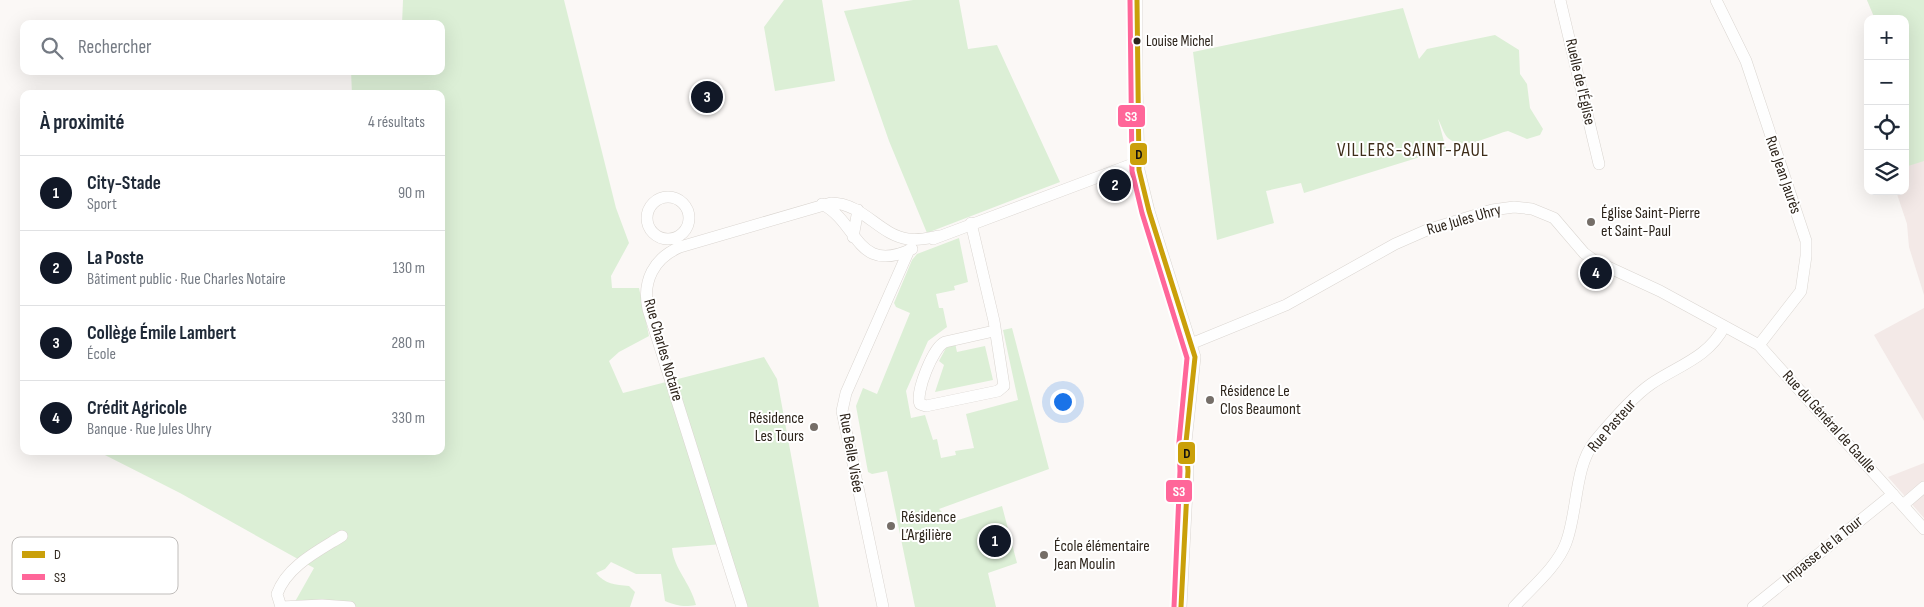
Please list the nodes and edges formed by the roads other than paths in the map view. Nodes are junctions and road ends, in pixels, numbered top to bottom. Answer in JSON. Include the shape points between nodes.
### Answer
{"nodes":[{"id":1,"x":1137,"y":0,"type":"edge"},
{"id":2,"x":1560,"y":0,"type":"edge"},
{"id":3,"x":1716,"y":0,"type":"edge"},
{"id":4,"x":1138,"y":162,"type":"junction"},
{"id":5,"x":1598,"y":164,"type":"dead end"},
{"id":6,"x":822,"y":204,"type":"junction"},
{"id":7,"x":858,"y":210,"type":"junction"},
{"id":8,"x":971,"y":224,"type":"junction"},
{"id":9,"x":939,"y":236,"type":"junction"},
{"id":10,"x":854,"y":237,"type":"junction"},
{"id":11,"x":909,"y":250,"type":"junction"},
{"id":12,"x":1724,"y":327,"type":"junction"},
{"id":13,"x":994,"y":331,"type":"junction"},
{"id":14,"x":1193,"y":344,"type":"junction"},
{"id":15,"x":1759,"y":345,"type":"junction"},
{"id":16,"x":1924,"y":487,"type":"edge"},
{"id":17,"x":1893,"y":494,"type":"junction"},
{"id":18,"x":1903,"y":505,"type":"junction"},
{"id":19,"x":1924,"y":529,"type":"edge"},
{"id":20,"x":342,"y":536,"type":"dead end"},
{"id":21,"x":350,"y":607,"type":"edge"},
{"id":22,"x":742,"y":607,"type":"edge"},
{"id":23,"x":883,"y":607,"type":"edge"},
{"id":24,"x":1180,"y":607,"type":"edge"},
{"id":25,"x":1514,"y":607,"type":"edge"},
{"id":26,"x":1754,"y":607,"type":"edge"}],
"edges":[{"from":1,"to":4,"type":"street"},
{"from":2,"to":5,"type":"street","name":"Ruelle de l'Église"},
{"from":3,"to":15,"type":"street","name":"Rue Jean Jaurès","via":[[1746,61],[1806,242],[1801,291]]},
{"from":4,"to":8,"type":"street","name":"Rue Charles Notaire"},
{"from":4,"to":14,"type":"street","via":[[1149,211]]},
{"from":6,"to":7,"type":"street","name":"Rue Charles Notaire","via":[[837,203]]},
{"from":6,"to":10,"type":"street","name":"Rue Charles Notaire","via":[[833,211]]},
{"from":6,"to":22,"type":"street","name":"Rue Charles Notaire","via":[[673,244],[650,274],[646,287],[646,301]]},
{"from":7,"to":9,"type":"street","name":"Rue Charles Notaire","via":[[900,237],[918,240]]},
{"from":7,"to":10,"type":"street"},
{"from":8,"to":9,"type":"street","name":"Rue Charles Notaire"},
{"from":8,"to":13,"type":"street"},
{"from":9,"to":11,"type":"street","name":"Rue Charles Notaire"},
{"from":10,"to":11,"type":"street","name":"Rue Charles Notaire","via":[[864,249],[876,256]]},
{"from":11,"to":23,"type":"street","name":"Rue Belle Visée","via":[[846,393],[842,411]]},
{"from":12,"to":14,"type":"street","name":"Rue Jules Uhry","via":[[1660,291],[1589,258],[1559,222],[1548,214],[1514,207],[1481,212],[1412,236],[1286,305]]},
{"from":12,"to":15,"type":"street","name":"Rue du Général de Gaulle"},
{"from":12,"to":25,"type":"street","name":"Rue Pasteur","via":[[1715,342],[1695,359],[1644,390],[1591,447],[1584,463],[1564,548]]},
{"from":13,"to":13,"type":"street","via":[[938,346],[920,388],[920,404],[926,406],[1002,389],[1004,382]]},
{"from":14,"to":24,"type":"street","via":[[1195,365],[1186,442],[1188,471]]},
{"from":15,"to":17,"type":"street","name":"Rue du Général de Gaulle"},
{"from":16,"to":18,"type":"street"},
{"from":17,"to":18,"type":"street","name":"Rue du Général de Gaulle"},
{"from":17,"to":26,"type":"street","name":"Impasse de la Tour"},
{"from":18,"to":19,"type":"street","name":"Rue du Général de Gaulle"},
{"from":20,"to":21,"type":"street","via":[[299,564],[278,594],[281,607]]}]}
